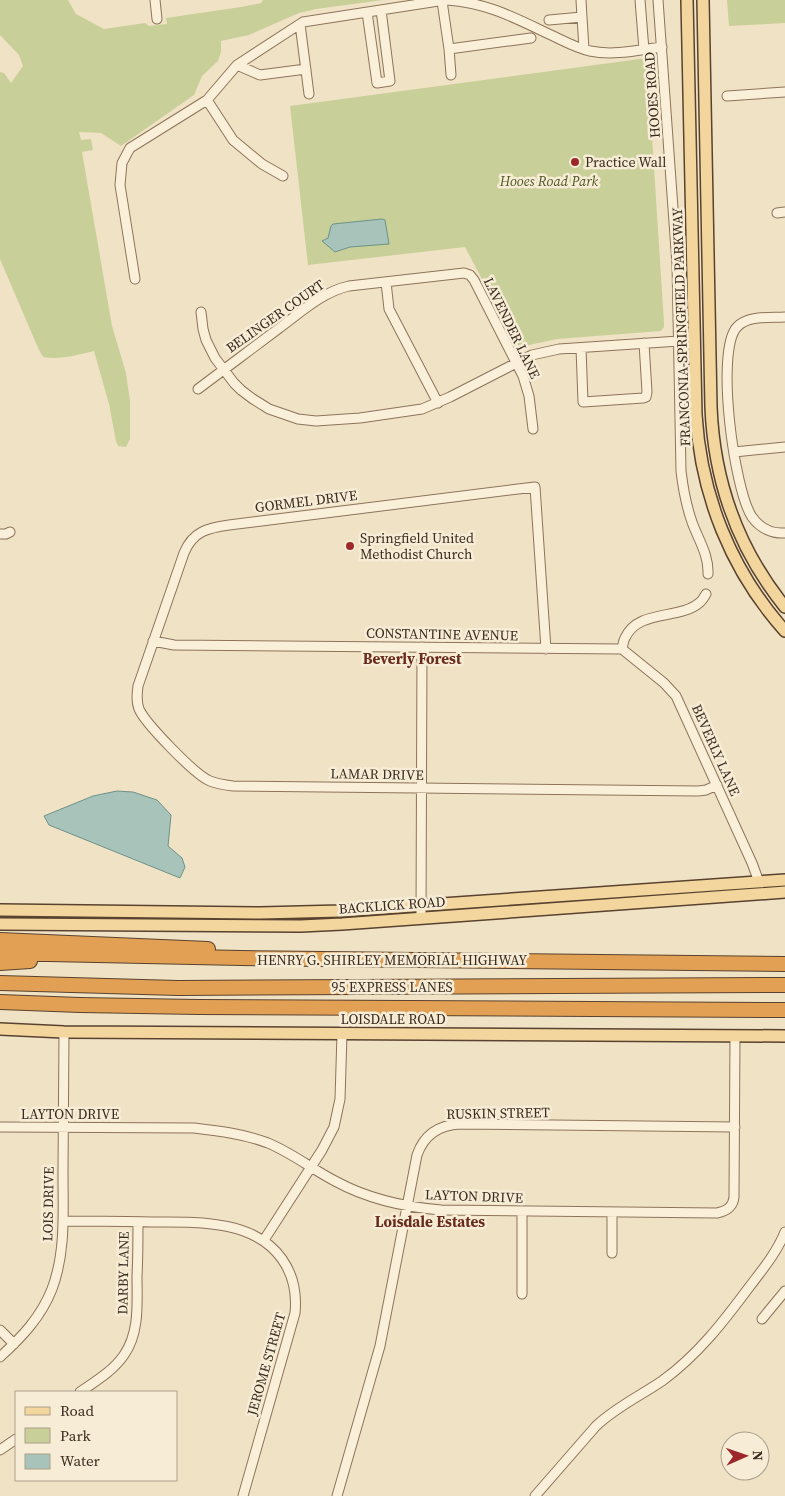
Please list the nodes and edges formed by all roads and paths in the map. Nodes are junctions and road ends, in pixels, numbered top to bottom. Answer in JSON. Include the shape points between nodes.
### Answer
{"nodes":[{"id":1,"x":155,"y":0,"type":"edge"},
{"id":2,"x":445,"y":0,"type":"edge"},
{"id":3,"x":581,"y":0,"type":"edge"},
{"id":4,"x":640,"y":0,"type":"edge"},
{"id":5,"x":658,"y":0,"type":"edge"},
{"id":6,"x":687,"y":0,"type":"edge"},
{"id":7,"x":702,"y":0,"type":"edge"},
{"id":8,"x":381,"y":10,"type":"junction"},
{"id":9,"x":367,"y":12,"type":"junction"},
{"id":10,"x":582,"y":17,"type":"junction"},
{"id":11,"x":157,"y":19,"type":"dead end"},
{"id":12,"x":549,"y":20,"type":"dead end"},
{"id":13,"x":300,"y":24,"type":"junction"},
{"id":14,"x":531,"y":38,"type":"dead end"},
{"id":15,"x":662,"y":47,"type":"junction"},
{"id":16,"x":449,"y":49,"type":"junction"},
{"id":17,"x":584,"y":49,"type":"junction"},
{"id":18,"x":644,"y":50,"type":"junction"},
{"id":19,"x":237,"y":65,"type":"junction"},
{"id":20,"x":306,"y":69,"type":"junction"},
{"id":21,"x":451,"y":75,"type":"dead end"},
{"id":22,"x":785,"y":92,"type":"edge"},
{"id":23,"x":309,"y":94,"type":"dead end"},
{"id":24,"x":727,"y":96,"type":"dead end"},
{"id":25,"x":207,"y":100,"type":"junction"},
{"id":26,"x":283,"y":176,"type":"dead end"},
{"id":27,"x":464,"y":273,"type":"joint"},
{"id":28,"x":134,"y":279,"type":"dead end"},
{"id":29,"x":386,"y":282,"type":"junction"},
{"id":30,"x":201,"y":312,"type":"dead end"},
{"id":31,"x":785,"y":317,"type":"edge"},
{"id":32,"x":679,"y":341,"type":"junction"},
{"id":33,"x":644,"y":344,"type":"junction"},
{"id":34,"x":581,"y":348,"type":"junction"},
{"id":35,"x":517,"y":363,"type":"junction"},
{"id":36,"x":224,"y":370,"type":"junction"},
{"id":37,"x":198,"y":389,"type":"dead end"},
{"id":38,"x":438,"y":402,"type":"junction"},
{"id":39,"x":533,"y":429,"type":"dead end"},
{"id":40,"x":785,"y":447,"type":"edge"},
{"id":41,"x":734,"y":452,"type":"junction"},
{"id":42,"x":10,"y":532,"type":"dead end"},
{"id":43,"x":0,"y":534,"type":"edge"},
{"id":44,"x":785,"y":534,"type":"edge"},
{"id":45,"x":708,"y":574,"type":"dead end"},
{"id":46,"x":706,"y":594,"type":"dead end"},
{"id":47,"x":785,"y":607,"type":"edge"},
{"id":48,"x":785,"y":631,"type":"edge"},
{"id":49,"x":153,"y":641,"type":"junction"},
{"id":50,"x":422,"y":647,"type":"junction"},
{"id":51,"x":546,"y":649,"type":"junction"},
{"id":52,"x":622,"y":649,"type":"junction"},
{"id":53,"x":717,"y":785,"type":"junction"},
{"id":54,"x":421,"y":788,"type":"junction"},
{"id":55,"x":785,"y":880,"type":"edge"},
{"id":56,"x":759,"y":882,"type":"junction"},
{"id":57,"x":785,"y":892,"type":"edge"},
{"id":58,"x":420,"y":906,"type":"junction"},
{"id":59,"x":0,"y":910,"type":"edge"},
{"id":60,"x":421,"y":918,"type":"junction"},
{"id":61,"x":0,"y":924,"type":"edge"},
{"id":62,"x":0,"y":940,"type":"edge"},
{"id":63,"x":0,"y":953,"type":"edge"},
{"id":64,"x":70,"y":955,"type":"junction"},
{"id":65,"x":423,"y":960,"type":"junction"},
{"id":66,"x":0,"y":963,"type":"edge"},
{"id":67,"x":785,"y":964,"type":"edge"},
{"id":68,"x":0,"y":983,"type":"edge"},
{"id":69,"x":785,"y":985,"type":"edge"},
{"id":70,"x":713,"y":986,"type":"junction"},
{"id":71,"x":785,"y":992,"type":"edge"},
{"id":72,"x":0,"y":1002,"type":"edge"},
{"id":73,"x":742,"y":1010,"type":"junction"},
{"id":74,"x":785,"y":1010,"type":"edge"},
{"id":75,"x":785,"y":1016,"type":"edge"},
{"id":76,"x":0,"y":1029,"type":"edge"},
{"id":77,"x":64,"y":1032,"type":"junction"},
{"id":78,"x":342,"y":1034,"type":"junction"},
{"id":79,"x":735,"y":1036,"type":"junction"},
{"id":80,"x":785,"y":1036,"type":"edge"},
{"id":81,"x":0,"y":1127,"type":"edge"},
{"id":82,"x":735,"y":1127,"type":"junction"},
{"id":83,"x":63,"y":1128,"type":"junction"},
{"id":84,"x":311,"y":1168,"type":"junction"},
{"id":85,"x":407,"y":1206,"type":"junction"},
{"id":86,"x":522,"y":1211,"type":"junction"},
{"id":87,"x":612,"y":1212,"type":"junction"},
{"id":88,"x":63,"y":1221,"type":"junction"},
{"id":89,"x":138,"y":1222,"type":"junction"},
{"id":90,"x":785,"y":1232,"type":"edge"},
{"id":91,"x":264,"y":1240,"type":"junction"},
{"id":92,"x":612,"y":1253,"type":"dead end"},
{"id":93,"x":785,"y":1291,"type":"edge"},
{"id":94,"x":522,"y":1294,"type":"dead end"},
{"id":95,"x":762,"y":1319,"type":"dead end"},
{"id":96,"x":0,"y":1330,"type":"edge"},
{"id":97,"x":14,"y":1344,"type":"junction"},
{"id":98,"x":0,"y":1357,"type":"edge"},
{"id":99,"x":81,"y":1391,"type":"edge"},
{"id":100,"x":15,"y":1440,"type":"edge"},
{"id":101,"x":0,"y":1450,"type":"edge"},
{"id":102,"x":243,"y":1496,"type":"edge"},
{"id":103,"x":337,"y":1496,"type":"edge"},
{"id":104,"x":535,"y":1496,"type":"edge"}],
"edges":[{"from":1,"to":11,"type":"street"},
{"from":2,"to":8,"type":"street"},
{"from":2,"to":16,"type":"street"},
{"from":2,"to":17,"type":"street","via":[[494,9]]},
{"from":3,"to":10,"type":"street"},
{"from":4,"to":18,"type":"street"},
{"from":5,"to":15,"type":"street","name":"HOOES ROAD"},
{"from":6,"to":48,"type":"main road","name":"FRANCONIA-SPRINGFIELD PARKWAY","via":[[696,408],[701,460],[710,500],[740,570],[759,600]]},
{"from":7,"to":47,"type":"main road","name":"FRANCONIA-SPRINGFIELD PARKWAY","via":[[714,447],[737,529],[762,575]]},
{"from":8,"to":9,"type":"street"},
{"from":8,"to":9,"type":"street","via":[[390,81],[377,83]]},
{"from":9,"to":13,"type":"street"},
{"from":10,"to":12,"type":"street"},
{"from":10,"to":17,"type":"street"},
{"from":13,"to":19,"type":"street"},
{"from":13,"to":20,"type":"street"},
{"from":14,"to":16,"type":"street"},
{"from":15,"to":18,"type":"street"},
{"from":15,"to":32,"type":"street","name":"HOOES ROAD","via":[[675,224]]},
{"from":16,"to":21,"type":"street"},
{"from":17,"to":18,"type":"street","via":[[605,53]]},
{"from":19,"to":20,"type":"street","via":[[260,75]]},
{"from":19,"to":25,"type":"street"},
{"from":20,"to":23,"type":"street"},
{"from":22,"to":24,"type":"street"},
{"from":25,"to":26,"type":"street","via":[[233,140],[262,164]]},
{"from":25,"to":28,"type":"street","via":[[130,148],[122,164],[120,185]]},
{"from":27,"to":29,"type":"street","name":"BELINGER COURT"},
{"from":27,"to":35,"type":"street","name":"LAVENDER LANE","via":[[474,280]]},
{"from":29,"to":36,"type":"street","name":"BELINGER COURT","via":[[349,286],[327,294]]},
{"from":29,"to":38,"type":"street","via":[[389,309]]},
{"from":30,"to":36,"type":"street","via":[[206,340]]},
{"from":31,"to":41,"type":"street","via":[[748,321],[736,328],[730,340],[729,402]]},
{"from":32,"to":33,"type":"street"},
{"from":32,"to":45,"type":"street","name":"HOOES ROAD","via":[[683,485],[690,516],[708,561]]},
{"from":33,"to":34,"type":"street"},
{"from":33,"to":34,"type":"street","via":[[646,396],[583,402]]},
{"from":34,"to":35,"type":"street","via":[[544,352]]},
{"from":35,"to":38,"type":"street"},
{"from":35,"to":39,"type":"street","name":"LAVENDER LANE","via":[[529,396]]},
{"from":36,"to":37,"type":"street","name":"BELINGER COURT"},
{"from":36,"to":38,"type":"street","via":[[241,390],[269,409],[316,421],[414,410]]},
{"from":40,"to":41,"type":"street"},
{"from":41,"to":44,"type":"street","via":[[747,507],[754,519],[765,529]]},
{"from":42,"to":43,"type":"street"},
{"from":46,"to":52,"type":"street","via":[[688,609],[648,618],[625,637]]},
{"from":49,"to":50,"type":"street","name":"CONSTANTINE AVENUE","via":[[174,645]]},
{"from":49,"to":51,"type":"street","name":"GORMEL DRIVE","via":[[187,546],[207,529],[535,487]]},
{"from":49,"to":54,"type":"street","name":"LAMAR DRIVE","via":[[138,686],[139,708],[186,763],[204,778],[216,784],[233,786]]},
{"from":50,"to":51,"type":"street","name":"CONSTANTINE AVENUE"},
{"from":50,"to":54,"type":"street"},
{"from":51,"to":52,"type":"street","name":"CONSTANTINE AVENUE"},
{"from":52,"to":53,"type":"street","name":"BEVERLY LANE","via":[[676,696]]},
{"from":53,"to":54,"type":"street","name":"LAMAR DRIVE","via":[[698,791]]},
{"from":53,"to":56,"type":"street","name":"BEVERLY LANE"},
{"from":54,"to":58,"type":"street"},
{"from":55,"to":56,"type":"main road","name":"BACKLICK ROAD"},
{"from":56,"to":58,"type":"main road","name":"BACKLICK ROAD"},
{"from":57,"to":60,"type":"main road","name":"BACKLICK ROAD"},
{"from":58,"to":59,"type":"main road","name":"BACKLICK ROAD","via":[[260,912]]},
{"from":58,"to":60,"type":"street"},
{"from":60,"to":61,"type":"main road","name":"BACKLICK ROAD","via":[[275,926]]},
{"from":62,"to":65,"type":"highway","via":[[344,951]]},
{"from":63,"to":64,"type":"highway","name":"HENRY G. SHIRLEY MEMORIAL HIGHWAY"},
{"from":64,"to":65,"type":"highway","name":"HENRY G. SHIRLEY MEMORIAL HIGHWAY"},
{"from":64,"to":66,"type":"highway"},
{"from":65,"to":67,"type":"highway","name":"HENRY G. SHIRLEY MEMORIAL HIGHWAY"},
{"from":68,"to":70,"type":"highway","name":"95 EXPRESS LANES","via":[[207,988]]},
{"from":69,"to":70,"type":"highway","name":"95 EXPRESS LANES"},
{"from":70,"to":71,"type":"highway"},
{"from":72,"to":73,"type":"highway","via":[[198,1007]]},
{"from":73,"to":74,"type":"highway"},
{"from":73,"to":75,"type":"highway"},
{"from":76,"to":77,"type":"main road","name":"LOISDALE ROAD"},
{"from":77,"to":78,"type":"main road","name":"LOISDALE ROAD"},
{"from":77,"to":83,"type":"street","name":"LOIS DRIVE"},
{"from":78,"to":79,"type":"main road","name":"LOISDALE ROAD"},
{"from":78,"to":84,"type":"street","via":[[338,1112],[328,1140]]},
{"from":79,"to":80,"type":"main road","name":"LOISDALE ROAD"},
{"from":79,"to":82,"type":"street","name":"LAYTON DRIVE"},
{"from":81,"to":83,"type":"street","name":"LAYTON DRIVE"},
{"from":82,"to":85,"type":"street","name":"RUSKIN STREET","via":[[446,1125],[430,1134],[420,1147]]},
{"from":82,"to":87,"type":"street","name":"LAYTON DRIVE","via":[[734,1197],[727,1210],[718,1213]]},
{"from":83,"to":84,"type":"street","name":"LAYTON DRIVE","via":[[225,1131],[270,1144]]},
{"from":83,"to":88,"type":"street","name":"LOIS DRIVE"},
{"from":84,"to":85,"type":"street","name":"LAYTON DRIVE","via":[[361,1193]]},
{"from":84,"to":91,"type":"street"},
{"from":85,"to":86,"type":"street","name":"LAYTON DRIVE","via":[[441,1210]]},
{"from":85,"to":103,"type":"street","name":"RUSKIN STREET","via":[[380,1346]]},
{"from":86,"to":87,"type":"street","name":"LAYTON DRIVE"},
{"from":86,"to":94,"type":"street"},
{"from":87,"to":92,"type":"street"},
{"from":88,"to":89,"type":"street","name":"JEROME STREET"},
{"from":88,"to":97,"type":"street","name":"LOIS DRIVE","via":[[59,1266],[52,1290],[34,1322]]},
{"from":89,"to":91,"type":"street","name":"JEROME STREET","via":[[217,1224]]},
{"from":89,"to":99,"type":"street","name":"DARBY LANE","via":[[137,1309],[132,1338],[116,1365]]},
{"from":90,"to":104,"type":"street","via":[[769,1261],[699,1349],[662,1380],[606,1416]]},
{"from":91,"to":102,"type":"street","name":"JEROME STREET","via":[[286,1265],[294,1283],[296,1304],[294,1322]]},
{"from":93,"to":95,"type":"street"},
{"from":96,"to":97,"type":"street"},
{"from":97,"to":98,"type":"street","name":"LOIS DRIVE"},
{"from":100,"to":101,"type":"street"}]}
